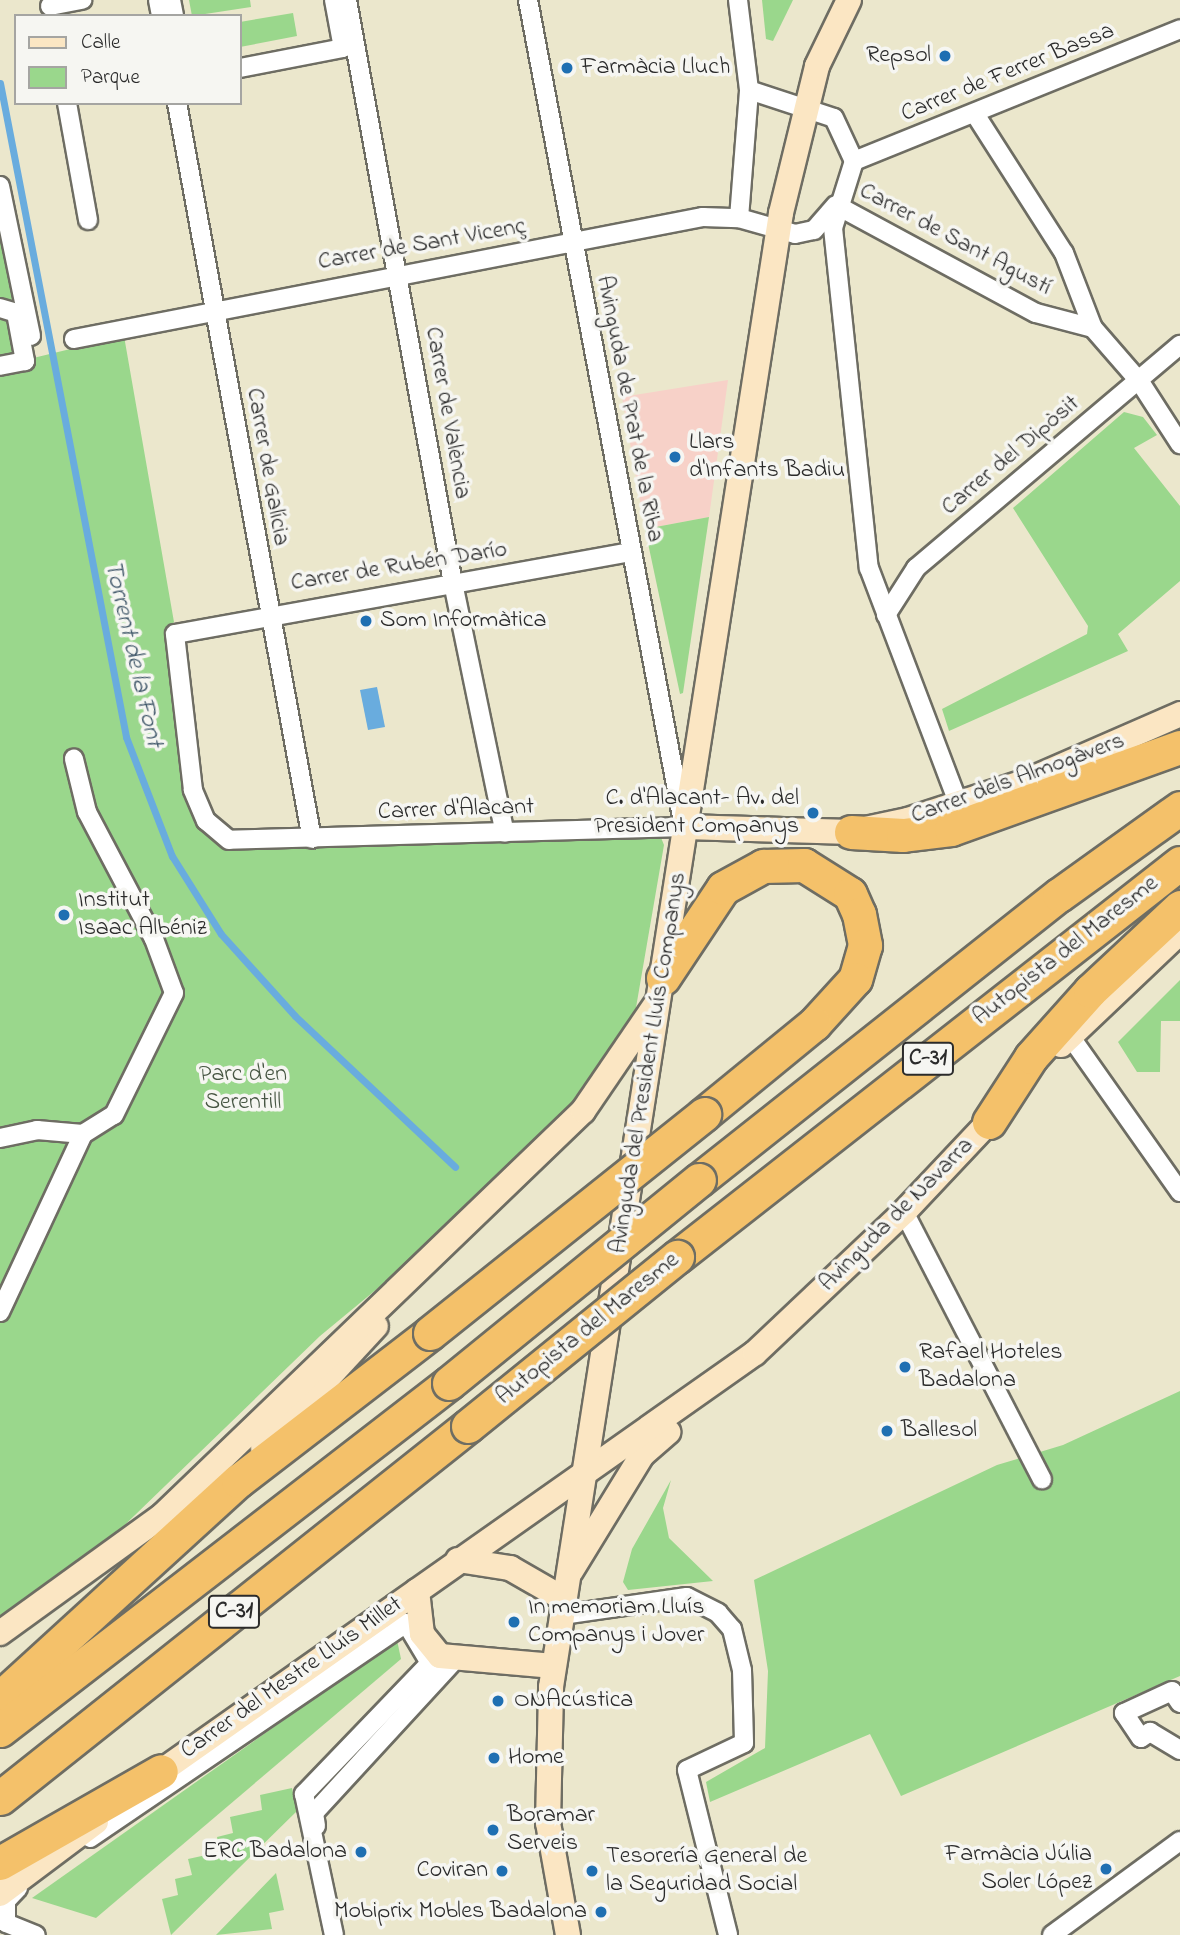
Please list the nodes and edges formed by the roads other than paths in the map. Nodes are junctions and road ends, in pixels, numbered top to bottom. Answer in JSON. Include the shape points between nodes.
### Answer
{"nodes":[{"id":1,"x":82,"y":0,"type":"edge"},
{"id":2,"x":334,"y":0,"type":"edge"},
{"id":3,"x":347,"y":0,"type":"edge"},
{"id":4,"x":528,"y":0,"type":"edge"},
{"id":5,"x":738,"y":0,"type":"edge"},
{"id":6,"x":849,"y":0,"type":"edge"},
{"id":7,"x":50,"y":7,"type":"edge"},
{"id":8,"x":1180,"y":29,"type":"edge"},
{"id":9,"x":242,"y":68,"type":"edge"},
{"id":10,"x":749,"y":90,"type":"junction"},
{"id":11,"x":67,"y":105,"type":"edge"},
{"id":12,"x":177,"y":105,"type":"edge"},
{"id":13,"x":804,"y":107,"type":"junction"},
{"id":14,"x":975,"y":114,"type":"junction"},
{"id":15,"x":854,"y":161,"type":"junction"},
{"id":16,"x":0,"y":186,"type":"edge"},
{"id":17,"x":836,"y":205,"type":"junction"},
{"id":18,"x":739,"y":218,"type":"junction"},
{"id":19,"x":88,"y":220,"type":"dead end"},
{"id":20,"x":778,"y":233,"type":"junction"},
{"id":21,"x":575,"y":242,"type":"junction"},
{"id":22,"x":396,"y":273,"type":"junction"},
{"id":23,"x":0,"y":308,"type":"edge"},
{"id":24,"x":214,"y":308,"type":"junction"},
{"id":25,"x":1093,"y":328,"type":"junction"},
{"id":26,"x":31,"y":336,"type":"dead end"},
{"id":27,"x":74,"y":339,"type":"dead end"},
{"id":28,"x":1180,"y":345,"type":"edge"},
{"id":29,"x":0,"y":366,"type":"edge"},
{"id":30,"x":1140,"y":382,"type":"junction"},
{"id":31,"x":1180,"y":444,"type":"edge"},
{"id":32,"x":631,"y":552,"type":"junction"},
{"id":33,"x":453,"y":583,"type":"junction"},
{"id":34,"x":268,"y":613,"type":"junction"},
{"id":35,"x":886,"y":615,"type":"junction"},
{"id":36,"x":1180,"y":714,"type":"edge"},
{"id":37,"x":1180,"y":747,"type":"edge"},
{"id":38,"x":74,"y":759,"type":"dead end"},
{"id":39,"x":959,"y":805,"type":"junction"},
{"id":40,"x":1180,"y":808,"type":"edge"},
{"id":41,"x":684,"y":827,"type":"junction"},
{"id":42,"x":851,"y":832,"type":"junction"},
{"id":43,"x":505,"y":833,"type":"junction"},
{"id":44,"x":312,"y":839,"type":"junction"},
{"id":45,"x":229,"y":840,"type":"joint"},
{"id":46,"x":1180,"y":863,"type":"edge"},
{"id":47,"x":1180,"y":907,"type":"edge"},
{"id":48,"x":1180,"y":932,"type":"edge"},
{"id":49,"x":660,"y":989,"type":"junction"},
{"id":50,"x":1070,"y":1035,"type":"junction"},
{"id":51,"x":989,"y":1122,"type":"junction"},
{"id":52,"x":83,"y":1134,"type":"junction"},
{"id":53,"x":0,"y":1138,"type":"edge"},
{"id":54,"x":1180,"y":1192,"type":"edge"},
{"id":55,"x":904,"y":1212,"type":"junction"},
{"id":56,"x":426,"y":1261,"type":"junction"},
{"id":57,"x":0,"y":1312,"type":"edge"},
{"id":58,"x":709,"y":1384,"type":"junction"},
{"id":59,"x":589,"y":1468,"type":"junction"},
{"id":60,"x":1042,"y":1479,"type":"dead end"},
{"id":61,"x":239,"y":1481,"type":"junction"},
{"id":62,"x":163,"y":1515,"type":"junction"},
{"id":63,"x":458,"y":1560,"type":"junction"},
{"id":64,"x":417,"y":1591,"type":"junction"},
{"id":65,"x":565,"y":1596,"type":"junction"},
{"id":66,"x":0,"y":1633,"type":"edge"},
{"id":67,"x":454,"y":1661,"type":"junction"},
{"id":68,"x":554,"y":1666,"type":"junction"},
{"id":69,"x":0,"y":1698,"type":"edge"},
{"id":70,"x":1180,"y":1703,"type":"edge"},
{"id":71,"x":0,"y":1730,"type":"edge"},
{"id":72,"x":1180,"y":1750,"type":"edge"},
{"id":73,"x":161,"y":1771,"type":"junction"},
{"id":74,"x":0,"y":1798,"type":"edge"},
{"id":75,"x":1180,"y":1841,"type":"edge"},
{"id":76,"x":0,"y":1863,"type":"edge"},
{"id":77,"x":0,"y":1894,"type":"edge"},
{"id":78,"x":0,"y":1924,"type":"edge"},
{"id":79,"x":10,"y":1935,"type":"edge"},
{"id":80,"x":36,"y":1935,"type":"edge"},
{"id":81,"x":337,"y":1935,"type":"edge"},
{"id":82,"x":568,"y":1935,"type":"edge"},
{"id":83,"x":728,"y":1935,"type":"edge"},
{"id":84,"x":1052,"y":1935,"type":"edge"}],
"edges":[{"from":1,"to":7,"type":"street"},
{"from":2,"to":9,"type":"street","via":[[343,48]]},
{"from":3,"to":22,"type":"street","name":"Carrer de València"},
{"from":4,"to":21,"type":"street","name":"Avinguda de Prat de la Riba"},
{"from":5,"to":10,"type":"street"},
{"from":6,"to":13,"type":"street","name":"Avinguda del President Lluís Companys","via":[[828,34]]},
{"from":8,"to":14,"type":"street","name":"Carrer de Ferrer Bassa"},
{"from":10,"to":13,"type":"street"},
{"from":10,"to":18,"type":"street"},
{"from":11,"to":19,"type":"street"},
{"from":12,"to":24,"type":"street","name":"Carrer de Galícia"},
{"from":13,"to":15,"type":"street","via":[[834,118]]},
{"from":13,"to":20,"type":"street","name":"Avinguda del President Lluís Companys"},
{"from":14,"to":15,"type":"street","name":"Carrer de Ferrer Bassa"},
{"from":14,"to":25,"type":"street","via":[[1064,253]]},
{"from":15,"to":17,"type":"street"},
{"from":16,"to":26,"type":"street"},
{"from":17,"to":20,"type":"street","via":[[814,230]]},
{"from":17,"to":25,"type":"street","name":"Carrer de Sant Agustí","via":[[1036,313]]},
{"from":17,"to":35,"type":"street","via":[[832,228],[869,568]]},
{"from":18,"to":20,"type":"street","name":"Carrer de Sant Vicenç"},
{"from":18,"to":21,"type":"street","name":"Carrer de Sant Vicenç","via":[[702,217]]},
{"from":20,"to":41,"type":"street","name":"Avinguda del President Lluís Companys"},
{"from":21,"to":22,"type":"street","name":"Carrer de Sant Vicenç"},
{"from":21,"to":32,"type":"street","name":"Avinguda de Prat de la Riba"},
{"from":22,"to":24,"type":"street","name":"Carrer de Sant Vicenç"},
{"from":22,"to":33,"type":"street","name":"Carrer de València"},
{"from":23,"to":29,"type":"street","via":[[16,313],[25,361]]},
{"from":24,"to":27,"type":"street","name":"Carrer de Sant Vicenç"},
{"from":24,"to":34,"type":"street","name":"Carrer de Galícia"},
{"from":25,"to":30,"type":"street"},
{"from":28,"to":30,"type":"street","name":"Carrer del Dipòsit"},
{"from":30,"to":31,"type":"street"},
{"from":30,"to":35,"type":"street","name":"Carrer del Dipòsit","via":[[916,568]]},
{"from":32,"to":33,"type":"street","name":"Carrer de Rubén Darío"},
{"from":32,"to":41,"type":"street","name":"Avinguda de Prat de la Riba"},
{"from":33,"to":34,"type":"street","name":"Carrer de Rubén Darío"},
{"from":33,"to":43,"type":"street","name":"Carrer de València"},
{"from":34,"to":44,"type":"street","name":"Carrer de Galícia"},
{"from":34,"to":45,"type":"street","name":"Carrer de Rubén Darío","via":[[175,634],[193,790],[206,821]]},
{"from":35,"to":39,"type":"street"},
{"from":36,"to":39,"type":"street","name":"Carrer dels Almogàvers"},
{"from":37,"to":42,"type":"highway","via":[[951,828],[903,835]]},
{"from":38,"to":52,"type":"street","via":[[87,812],[154,939],[174,993],[114,1115]]},
{"from":39,"to":42,"type":"street","name":"Carrer dels Almogàvers"},
{"from":40,"to":71,"type":"highway","name":"Autopista del Maresme","number":"C-31","bridge":true,"via":[[1059,895],[449,1383]]},
{"from":41,"to":42,"type":"street","name":"Carrer dels Almogàvers"},
{"from":41,"to":43,"type":"street","name":"Carrer d'Alacant"},
{"from":41,"to":49,"type":"street","name":"Avinguda del President Lluís Companys"},
{"from":43,"to":44,"type":"street","name":"Carrer d'Alacant"},
{"from":44,"to":45,"type":"street","name":"Carrer d'Alacant"},
{"from":46,"to":74,"type":"highway","name":"Autopista del Maresme","number":"C-31","bridge":true,"via":[[677,1257]]},
{"from":47,"to":51,"type":"highway","via":[[1090,991],[1031,1058]]},
{"from":48,"to":50,"type":"street","name":"Avinguda de Navarra"},
{"from":49,"to":56,"type":"street","via":[[583,1111]]},
{"from":49,"to":59,"type":"street","name":"Avinguda del President Lluís Companys"},
{"from":49,"to":61,"type":"highway","bridge":true,"via":[[723,888],[763,866],[804,865],[850,894],[859,914],[865,945],[855,979],[814,1024]]},
{"from":50,"to":51,"type":"street","name":"Avinguda de Navarra"},
{"from":50,"to":54,"type":"street"},
{"from":51,"to":55,"type":"street","name":"Avinguda de Navarra"},
{"from":52,"to":53,"type":"street","via":[[37,1130]]},
{"from":52,"to":57,"type":"street"},
{"from":55,"to":58,"type":"street","name":"Avinguda de Navarra","via":[[755,1353]]},
{"from":55,"to":60,"type":"street"},
{"from":56,"to":61,"type":"street","via":[[351,1359],[271,1437]]},
{"from":56,"to":62,"type":"street"},
{"from":58,"to":59,"type":"street","name":"Avinguda de Navarra"},
{"from":58,"to":65,"type":"street","via":[[642,1455]]},
{"from":59,"to":63,"type":"street","name":"Carrer del Mestre Lluís Millet"},
{"from":59,"to":65,"type":"street","name":"Avinguda del President Lluís Companys"},
{"from":61,"to":62,"type":"street"},
{"from":61,"to":69,"type":"highway"},
{"from":62,"to":66,"type":"street"},
{"from":63,"to":64,"type":"street","name":"Carrer del Mestre Lluís Millet"},
{"from":63,"to":65,"type":"street","via":[[510,1568]]},
{"from":64,"to":67,"type":"street","via":[[422,1634],[440,1656]]},
{"from":64,"to":73,"type":"street","name":"Carrer del Mestre Lluís Millet"},
{"from":65,"to":68,"type":"street","name":"Avinguda del President Lluís Companys"},
{"from":65,"to":83,"type":"street","via":[[687,1597],[718,1613],[732,1629],[742,1670],[744,1743],[687,1770]]},
{"from":67,"to":68,"type":"street"},
{"from":67,"to":81,"type":"street","via":[[314,1813]]},
{"from":68,"to":82,"type":"street","name":"Avinguda del President Lluís Companys","via":[[548,1811]]},
{"from":70,"to":72,"type":"street","via":[[1172,1691],[1124,1713],[1141,1738],[1150,1732]]},
{"from":73,"to":76,"type":"highway"},
{"from":73,"to":77,"type":"street","name":"Carrer del Mestre Lluís Millet"},
{"from":75,"to":84,"type":"street"},
{"from":78,"to":79,"type":"street"},
{"from":80,"to":81,"type":"street","via":[[6,1923],[11,1893],[406,1623],[430,1663],[304,1794]]}]}
